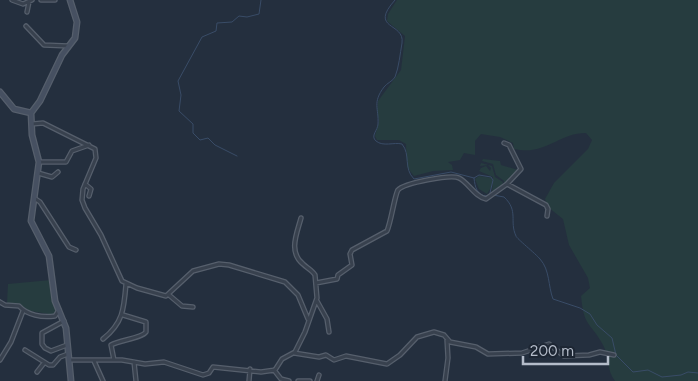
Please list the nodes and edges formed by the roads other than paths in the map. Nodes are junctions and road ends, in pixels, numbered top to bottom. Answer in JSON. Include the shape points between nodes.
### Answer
{"nodes":[{"id":1,"x":12,"y":0,"type":"edge"},
{"id":2,"x":41,"y":0,"type":"edge"},
{"id":3,"x":55,"y":0,"type":"edge"},
{"id":4,"x":70,"y":0,"type":"edge"},
{"id":5,"x":30,"y":1,"type":"edge"},
{"id":6,"x":28,"y":12,"type":"dead end"},
{"id":7,"x":26,"y":26,"type":"dead end"},
{"id":8,"x":69,"y":47,"type":"junction"},
{"id":9,"x":0,"y":92,"type":"edge"},
{"id":10,"x":31,"y":113,"type":"junction"},
{"id":11,"x":31,"y":124,"type":"junction"},
{"id":12,"x":504,"y":143,"type":"dead end"},
{"id":13,"x":89,"y":145,"type":"junction"},
{"id":14,"x":39,"y":162,"type":"junction"},
{"id":15,"x":58,"y":172,"type":"dead end"},
{"id":16,"x":38,"y":173,"type":"junction"},
{"id":17,"x":85,"y":184,"type":"junction"},
{"id":18,"x":507,"y":184,"type":"junction"},
{"id":19,"x":89,"y":196,"type":"dead end"},
{"id":20,"x":34,"y":198,"type":"junction"},
{"id":21,"x":547,"y":216,"type":"dead end"},
{"id":22,"x":302,"y":218,"type":"dead end"},
{"id":23,"x":76,"y":250,"type":"dead end"},
{"id":24,"x":316,"y":283,"type":"junction"},
{"id":25,"x":126,"y":284,"type":"junction"},
{"id":26,"x":169,"y":295,"type":"junction"},
{"id":27,"x":317,"y":301,"type":"junction"},
{"id":28,"x":0,"y":302,"type":"edge"},
{"id":29,"x":193,"y":307,"type":"dead end"},
{"id":30,"x":59,"y":310,"type":"junction"},
{"id":31,"x":23,"y":311,"type":"junction"},
{"id":32,"x":123,"y":315,"type":"junction"},
{"id":33,"x":308,"y":319,"type":"junction"},
{"id":34,"x":64,"y":321,"type":"junction"},
{"id":35,"x":329,"y":332,"type":"dead end"},
{"id":36,"x":447,"y":339,"type":"junction"},
{"id":37,"x":102,"y":340,"type":"dead end"},
{"id":38,"x":67,"y":345,"type":"junction"},
{"id":39,"x":25,"y":350,"type":"dead end"},
{"id":40,"x":294,"y":353,"type":"junction"},
{"id":41,"x":614,"y":355,"type":"dead end"},
{"id":42,"x":68,"y":357,"type":"junction"},
{"id":43,"x":0,"y":360,"type":"edge"},
{"id":44,"x":114,"y":360,"type":"junction"},
{"id":45,"x":94,"y":361,"type":"junction"},
{"id":46,"x":134,"y":362,"type":"junction"},
{"id":47,"x":44,"y":363,"type":"junction"},
{"id":48,"x":250,"y":369,"type":"junction"},
{"id":49,"x":274,"y":370,"type":"junction"},
{"id":50,"x":37,"y":372,"type":"dead end"},
{"id":51,"x":319,"y":374,"type":"dead end"},
{"id":52,"x":71,"y":381,"type":"edge"},
{"id":53,"x":103,"y":381,"type":"edge"},
{"id":54,"x":136,"y":381,"type":"edge"},
{"id":55,"x":249,"y":381,"type":"edge"},
{"id":56,"x":289,"y":381,"type":"edge"},
{"id":57,"x":298,"y":381,"type":"edge"},
{"id":58,"x":310,"y":381,"type":"edge"},
{"id":59,"x":317,"y":381,"type":"edge"},
{"id":60,"x":445,"y":381,"type":"edge"}],
"edges":[{"from":1,"to":5,"type":"street","via":[[18,4]]},
{"from":2,"to":3,"type":"street"},
{"from":4,"to":8,"type":"street","via":[[76,28],[75,38]]},
{"from":5,"to":6,"type":"street"},
{"from":7,"to":8,"type":"street","via":[[44,45]]},
{"from":8,"to":10,"type":"street"},
{"from":9,"to":10,"type":"street","via":[[14,109]]},
{"from":10,"to":11,"type":"street"},
{"from":11,"to":13,"type":"street","via":[[43,123]]},
{"from":11,"to":14,"type":"street"},
{"from":12,"to":18,"type":"street","via":[[509,145],[521,168]]},
{"from":13,"to":14,"type":"street","via":[[72,150],[66,162]]},
{"from":13,"to":17,"type":"street","via":[[97,155]]},
{"from":14,"to":16,"type":"street"},
{"from":15,"to":16,"type":"street","via":[[52,177]]},
{"from":16,"to":20,"type":"street"},
{"from":17,"to":19,"type":"street","via":[[91,189]]},
{"from":17,"to":25,"type":"street","via":[[84,205],[104,241],[117,274]]},
{"from":18,"to":21,"type":"street","via":[[546,205]]},
{"from":18,"to":24,"type":"street","via":[[483,199],[469,184],[454,176],[442,176],[403,187],[397,193],[387,231],[352,250],[352,265],[337,279]]},
{"from":20,"to":23,"type":"street","via":[[40,202],[69,247]]},
{"from":20,"to":30,"type":"street","via":[[31,225],[49,256]]},
{"from":22,"to":24,"type":"street","via":[[294,240],[295,251],[301,263],[313,272]]},
{"from":24,"to":27,"type":"street"},
{"from":25,"to":26,"type":"street","via":[[158,296]]},
{"from":25,"to":32,"type":"street"},
{"from":26,"to":29,"type":"street","via":[[182,306]]},
{"from":26,"to":33,"type":"street","via":[[193,271],[219,264],[229,265],[285,282],[298,295]]},
{"from":27,"to":33,"type":"street"},
{"from":27,"to":35,"type":"street","via":[[327,319]]},
{"from":28,"to":31,"type":"street","via":[[19,306]]},
{"from":30,"to":31,"type":"street","via":[[52,317]]},
{"from":30,"to":34,"type":"street"},
{"from":31,"to":43,"type":"street","via":[[12,342]]},
{"from":32,"to":37,"type":"street"},
{"from":32,"to":44,"type":"street","via":[[145,322],[146,332],[110,345]]},
{"from":33,"to":40,"type":"street"},
{"from":34,"to":38,"type":"street"},
{"from":34,"to":38,"type":"street","via":[[42,333],[42,341],[51,351]]},
{"from":36,"to":40,"type":"street","via":[[438,332],[422,335],[387,364],[348,356],[334,360],[324,354]]},
{"from":36,"to":41,"type":"street","via":[[488,354],[522,353],[550,344],[564,356],[600,352]]},
{"from":36,"to":60,"type":"street"},
{"from":38,"to":42,"type":"street"},
{"from":39,"to":47,"type":"street"},
{"from":40,"to":49,"type":"street","via":[[282,359]]},
{"from":42,"to":45,"type":"street"},
{"from":42,"to":47,"type":"street","via":[[60,357],[53,365]]},
{"from":42,"to":52,"type":"street"},
{"from":44,"to":45,"type":"street"},
{"from":44,"to":46,"type":"street"},
{"from":45,"to":53,"type":"street"},
{"from":46,"to":48,"type":"street","via":[[169,363],[203,375],[214,367]]},
{"from":46,"to":54,"type":"street"},
{"from":47,"to":50,"type":"street"},
{"from":48,"to":49,"type":"street","via":[[261,372]]},
{"from":48,"to":55,"type":"street"},
{"from":49,"to":56,"type":"street","via":[[281,379]]},
{"from":51,"to":59,"type":"street"},
{"from":57,"to":58,"type":"street"}]}
